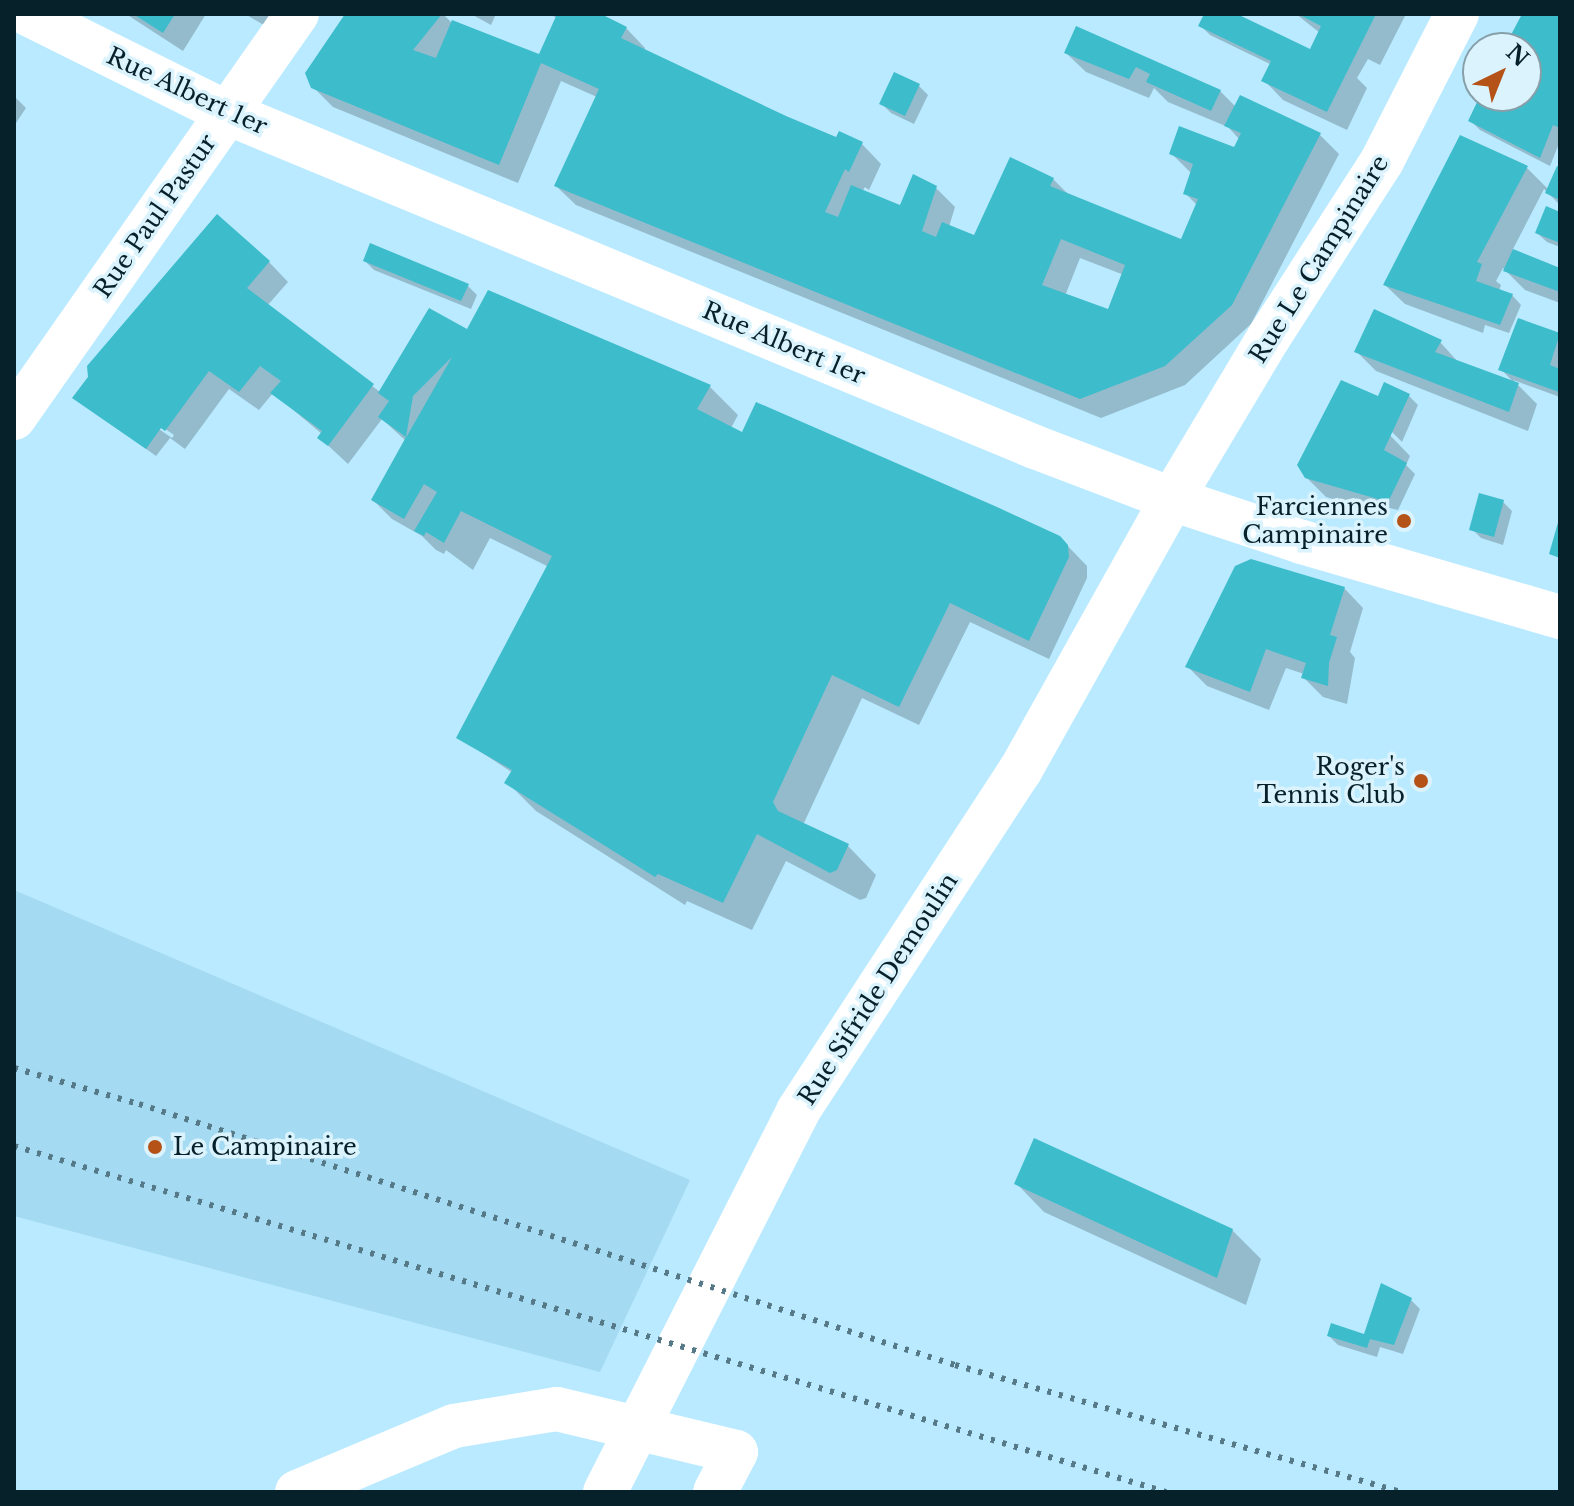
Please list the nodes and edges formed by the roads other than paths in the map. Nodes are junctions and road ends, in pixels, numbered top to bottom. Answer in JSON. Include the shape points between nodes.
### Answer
{"nodes":[{"id":1,"x":28,"y":14,"type":"edge"},
{"id":2,"x":297,"y":14,"type":"edge"},
{"id":3,"x":1457,"y":14,"type":"edge"},
{"id":4,"x":227,"y":113,"type":"junction"},
{"id":5,"x":14,"y":418,"type":"edge"},
{"id":6,"x":1172,"y":499,"type":"junction"},
{"id":7,"x":1560,"y":617,"type":"edge"},
{"id":8,"x":297,"y":1492,"type":"edge"},
{"id":9,"x":605,"y":1492,"type":"edge"},
{"id":10,"x":715,"y":1492,"type":"edge"}],
"edges":[{"from":1,"to":4,"type":"main road","name":"Rue Albert 1er"},
{"from":2,"to":4,"type":"main road","name":"Rue Paul Pastur"},
{"from":3,"to":6,"type":"main road","name":"Rue Le Campinaire","via":[[1382,161]]},
{"from":4,"to":5,"type":"main road","name":"Rue Paul Pastur"},
{"from":4,"to":6,"type":"main road","name":"Rue Albert 1er"},
{"from":6,"to":7,"type":"main road","name":"Rue Albert 1er"},
{"from":6,"to":9,"type":"main road","name":"Rue Sifride Demoulin","via":[[1020,771],[798,1111]]},
{"from":8,"to":10,"type":"main road","via":[[454,1426],[557,1409],[736,1452]]}]}
